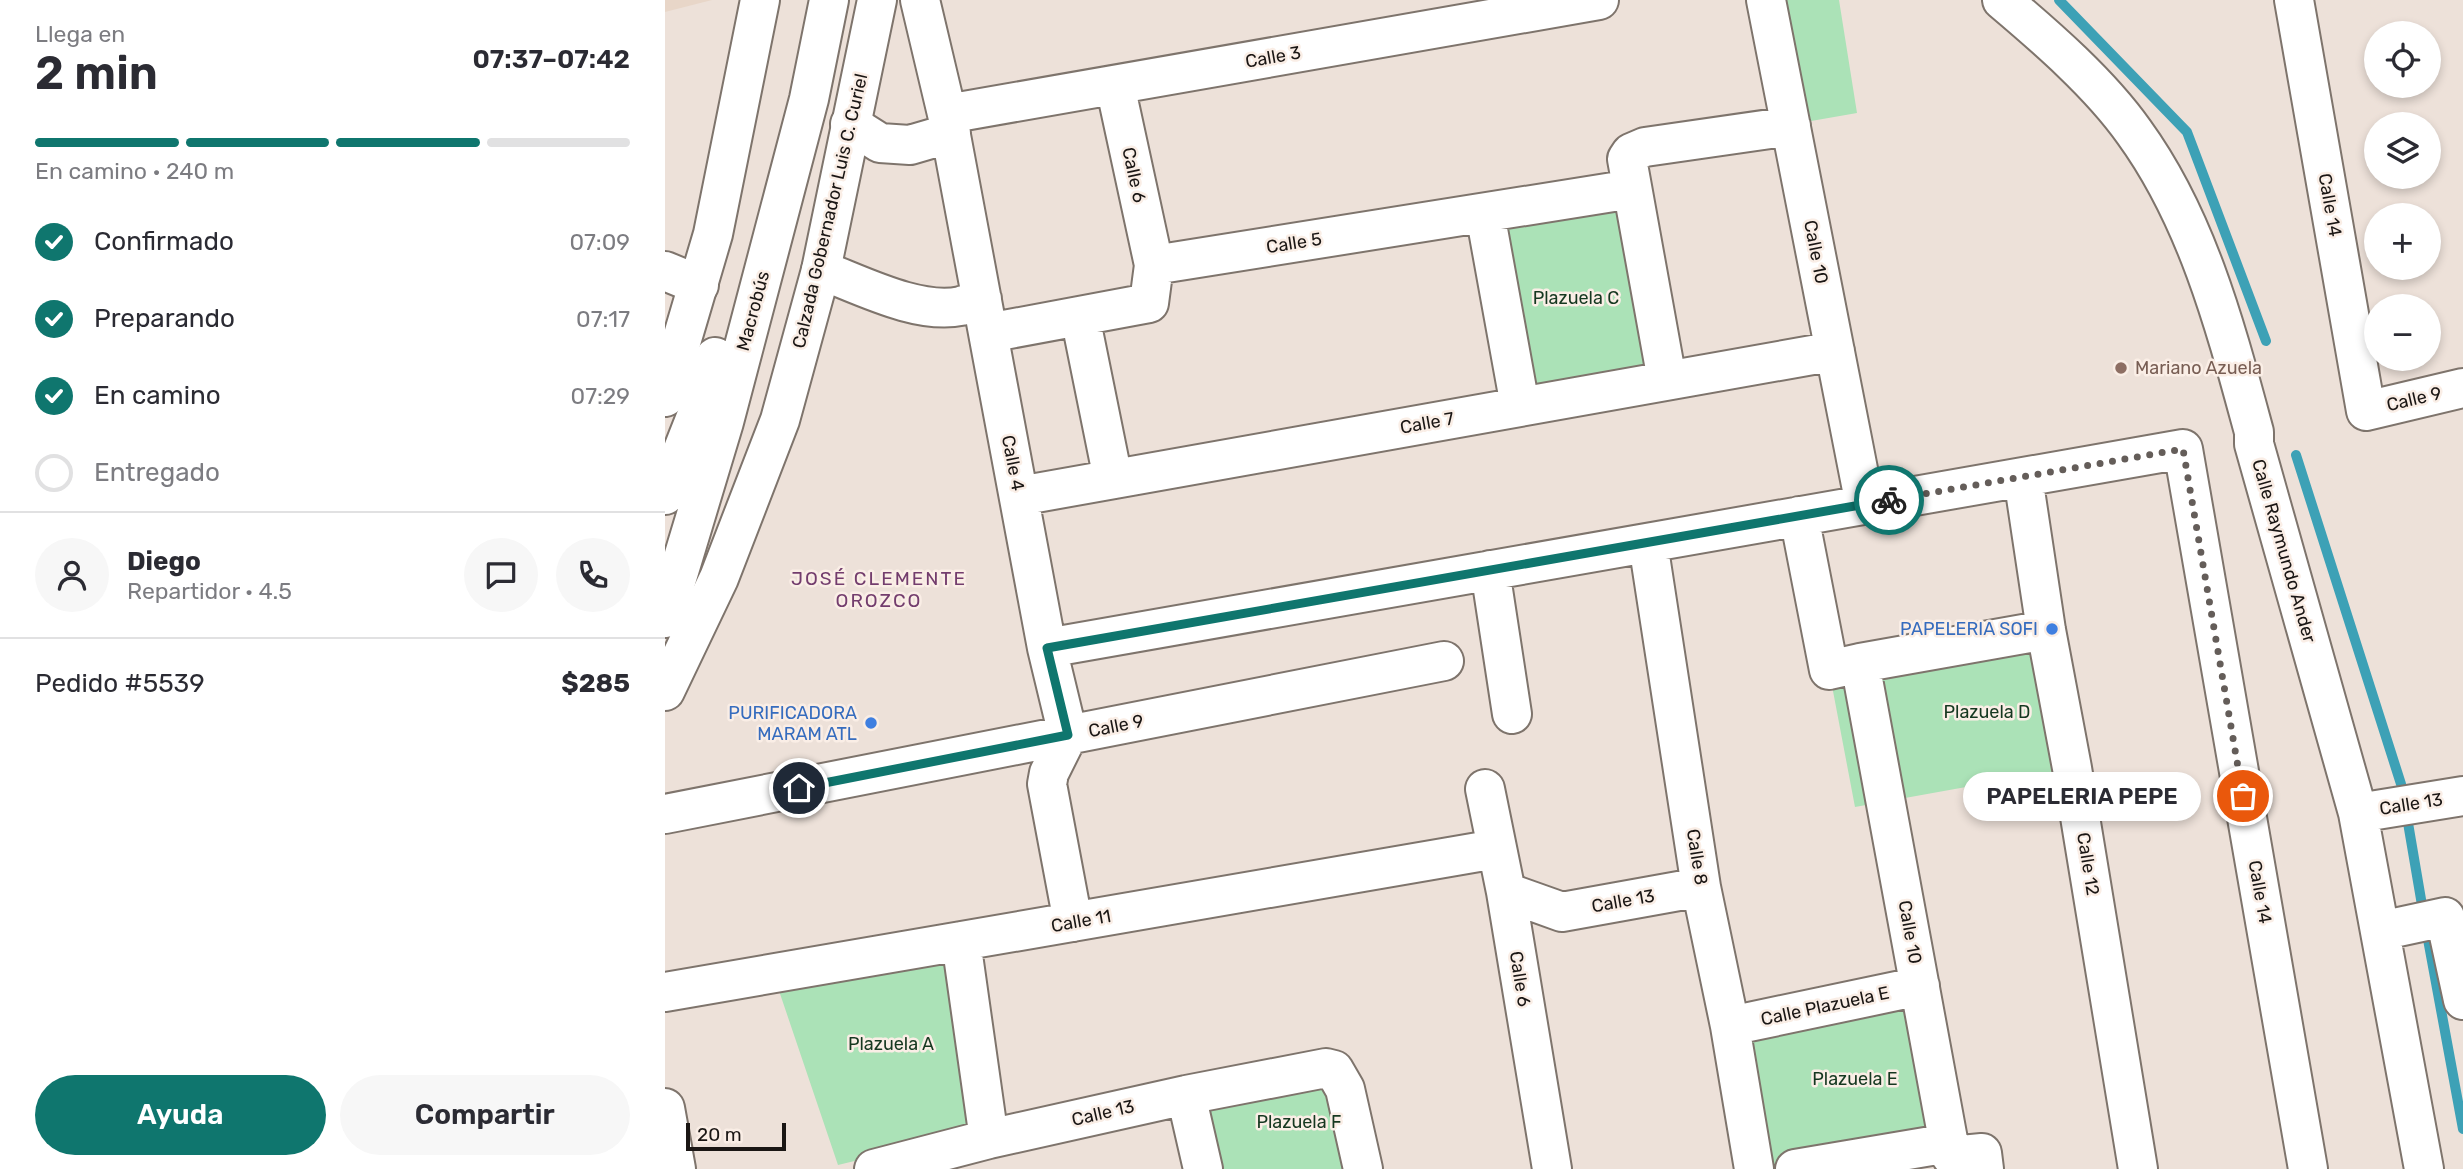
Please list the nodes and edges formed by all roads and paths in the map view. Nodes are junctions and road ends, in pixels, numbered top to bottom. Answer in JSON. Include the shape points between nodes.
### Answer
{"nodes":[{"id":1,"x":760,"y":0,"type":"edge"},
{"id":2,"x":810,"y":0,"type":"edge"},
{"id":3,"x":829,"y":0,"type":"edge"},
{"id":4,"x":877,"y":0,"type":"edge"},
{"id":5,"x":920,"y":0,"type":"edge"},
{"id":6,"x":1599,"y":0,"type":"edge"},
{"id":7,"x":1766,"y":0,"type":"edge"},
{"id":8,"x":2002,"y":0,"type":"edge"},
{"id":9,"x":2294,"y":0,"type":"edge"},
{"id":10,"x":1115,"y":85,"type":"junction"},
{"id":11,"x":949,"y":123,"type":"junction"},
{"id":12,"x":850,"y":124,"type":"junction"},
{"id":13,"x":1791,"y":127,"type":"junction"},
{"id":14,"x":1630,"y":174,"type":"junction"},
{"id":15,"x":1485,"y":213,"type":"junction"},
{"id":16,"x":1154,"y":265,"type":"junction"},
{"id":17,"x":821,"y":270,"type":"junction"},
{"id":18,"x":682,"y":278,"type":"edge"},
{"id":19,"x":985,"y":316,"type":"junction"},
{"id":20,"x":1080,"y":316,"type":"junction"},
{"id":21,"x":1835,"y":351,"type":"junction"},
{"id":22,"x":1667,"y":380,"type":"junction"},
{"id":23,"x":2463,"y":388,"type":"edge"},
{"id":24,"x":665,"y":397,"type":"edge"},
{"id":25,"x":1520,"y":407,"type":"junction"},
{"id":26,"x":2366,"y":411,"type":"joint"},
{"id":27,"x":2023,"y":477,"type":"junction"},
{"id":28,"x":1113,"y":480,"type":"junction"},
{"id":29,"x":665,"y":495,"type":"edge"},
{"id":30,"x":1019,"y":496,"type":"junction"},
{"id":31,"x":1865,"y":505,"type":"junction"},
{"id":32,"x":1799,"y":516,"type":"junction"},
{"id":33,"x":1648,"y":543,"type":"junction"},
{"id":34,"x":1490,"y":570,"type":"junction"},
{"id":35,"x":665,"y":618,"type":"edge"},
{"id":36,"x":2046,"y":630,"type":"junction"},
{"id":37,"x":1047,"y":648,"type":"junction"},
{"id":38,"x":1444,"y":661,"type":"dead end"},
{"id":39,"x":1844,"y":667,"type":"junction"},
{"id":40,"x":665,"y":691,"type":"edge"},
{"id":41,"x":1512,"y":714,"type":"dead end"},
{"id":42,"x":1068,"y":735,"type":"junction"},
{"id":43,"x":1485,"y":789,"type":"dead end"},
{"id":44,"x":2463,"y":796,"type":"edge"},
{"id":45,"x":2358,"y":813,"type":"junction"},
{"id":46,"x":665,"y":814,"type":"edge"},
{"id":47,"x":1496,"y":849,"type":"junction"},
{"id":48,"x":1701,"y":887,"type":"junction"},
{"id":49,"x":1506,"y":892,"type":"junction"},
{"id":50,"x":1073,"y":922,"type":"junction"},
{"id":51,"x":2380,"y":931,"type":"junction"},
{"id":52,"x":961,"y":941,"type":"junction"},
{"id":53,"x":1920,"y":986,"type":"junction"},
{"id":54,"x":665,"y":992,"type":"edge"},
{"id":55,"x":2463,"y":1000,"type":"edge"},
{"id":56,"x":1730,"y":1026,"type":"junction"},
{"id":57,"x":1186,"y":1095,"type":"junction"},
{"id":58,"x":665,"y":1108,"type":"edge"},
{"id":59,"x":989,"y":1139,"type":"junction"},
{"id":60,"x":1949,"y":1143,"type":"junction"},
{"id":61,"x":675,"y":1169,"type":"edge"},
{"id":62,"x":874,"y":1169,"type":"edge"},
{"id":63,"x":1203,"y":1169,"type":"edge"},
{"id":64,"x":1363,"y":1169,"type":"edge"},
{"id":65,"x":1552,"y":1169,"type":"edge"},
{"id":66,"x":1754,"y":1169,"type":"edge"},
{"id":67,"x":1795,"y":1169,"type":"edge"},
{"id":68,"x":1985,"y":1169,"type":"edge"},
{"id":69,"x":2139,"y":1169,"type":"edge"},
{"id":70,"x":2308,"y":1169,"type":"edge"},
{"id":71,"x":2424,"y":1169,"type":"edge"}],
"edges":[{"from":1,"to":18,"type":"street","via":[[713,234]]},
{"from":2,"to":29,"type":"street","name":"Macrobús","via":[[703,399]]},
{"from":3,"to":35,"type":"street","name":"Macrobús","via":[[809,99],[731,395]]},
{"from":4,"to":12,"type":"street","name":"Calzada Gobernador Luis C. Curiel"},
{"from":5,"to":11,"type":"street","name":"Calle 4"},
{"from":6,"to":10,"type":"street","name":"Calle 3"},
{"from":7,"to":13,"type":"street","name":"Calle 10"},
{"from":8,"to":45,"type":"street","name":"Calle Raymundo Ander","via":[[2043,34],[2133,130],[2182,210],[2235,363]]},
{"from":9,"to":26,"type":"street","name":"Calle 14"},
{"from":10,"to":11,"type":"street","name":"Calle 3"},
{"from":10,"to":16,"type":"street","name":"Calle 6"},
{"from":11,"to":12,"type":"street","name":"Calle 3","via":[[910,145],[880,143]]},
{"from":11,"to":19,"type":"street","name":"Calle 4"},
{"from":12,"to":17,"type":"street","name":"Calzada Gobernador Luis C. Curiel"},
{"from":13,"to":14,"type":"street","name":"Calle 5","via":[[1645,147],[1631,153]]},
{"from":13,"to":21,"type":"street","name":"Calle 10"},
{"from":14,"to":15,"type":"street","name":"Calle 5"},
{"from":14,"to":22,"type":"street"},
{"from":15,"to":16,"type":"street","name":"Calle 5"},
{"from":15,"to":25,"type":"street"},
{"from":16,"to":20,"type":"street","via":[[1149,303]]},
{"from":17,"to":19,"type":"street","via":[[904,301],[961,306]]},
{"from":17,"to":40,"type":"street","name":"Calzada Gobernador Luis C. Curiel","via":[[780,420],[719,578]]},
{"from":18,"to":24,"type":"street"},
{"from":19,"to":20,"type":"street"},
{"from":19,"to":30,"type":"street","name":"Calle 4"},
{"from":20,"to":28,"type":"street"},
{"from":21,"to":22,"type":"street","name":"Calle 7"},
{"from":21,"to":31,"type":"street","name":"Calle 10"},
{"from":22,"to":25,"type":"street","name":"Calle 7"},
{"from":23,"to":26,"type":"street","name":"Calle 9"},
{"from":25,"to":28,"type":"street","name":"Calle 7"},
{"from":27,"to":31,"type":"street"},
{"from":27,"to":36,"type":"street","name":"Calle 12"},
{"from":27,"to":70,"type":"street","name":"Calle 14","via":[[2183,449]]},
{"from":28,"to":30,"type":"street","name":"Calle 7"},
{"from":30,"to":37,"type":"street","name":"Calle 4"},
{"from":31,"to":32,"type":"street"},
{"from":32,"to":33,"type":"street"},
{"from":32,"to":39,"type":"street","name":"Calle 10"},
{"from":33,"to":34,"type":"street"},
{"from":33,"to":48,"type":"street","name":"Calle 8"},
{"from":34,"to":37,"type":"street"},
{"from":34,"to":41,"type":"street"},
{"from":36,"to":39,"type":"street"},
{"from":36,"to":69,"type":"street","name":"Calle 12"},
{"from":37,"to":42,"type":"street","name":"Calle 4"},
{"from":38,"to":42,"type":"street","name":"Calle 9"},
{"from":39,"to":53,"type":"street","name":"Calle 10"},
{"from":42,"to":46,"type":"street","name":"Calle 9"},
{"from":42,"to":50,"type":"street","via":[[1047,784]]},
{"from":43,"to":47,"type":"street","name":"Calle 6"},
{"from":44,"to":45,"type":"street","name":"Calle 13"},
{"from":45,"to":51,"type":"street","name":"Calle Raymundo Ander"},
{"from":47,"to":49,"type":"street","name":"Calle 6"},
{"from":47,"to":50,"type":"street","name":"Calle 11"},
{"from":48,"to":49,"type":"street","name":"Calle 13","via":[[1562,912]]},
{"from":48,"to":56,"type":"street","name":"Calle 8"},
{"from":49,"to":65,"type":"street","name":"Calle 6"},
{"from":50,"to":52,"type":"street","name":"Calle 11"},
{"from":51,"to":55,"type":"street","via":[[2445,917]]},
{"from":51,"to":71,"type":"street","name":"Calle Raymundo Ander"},
{"from":52,"to":54,"type":"street","name":"Calle 11"},
{"from":52,"to":59,"type":"street"},
{"from":53,"to":56,"type":"street","name":"Calle Plazuela E"},
{"from":53,"to":60,"type":"street","name":"Calle 10"},
{"from":56,"to":66,"type":"street","name":"Calle 8"},
{"from":57,"to":59,"type":"street","name":"Calle 13"},
{"from":57,"to":63,"type":"street"},
{"from":57,"to":64,"type":"street","name":"Calle 13","via":[[1317,1068],[1334,1070],[1345,1089]]},
{"from":58,"to":61,"type":"street"},
{"from":59,"to":62,"type":"street","name":"Calle 13"},
{"from":60,"to":67,"type":"street"},
{"from":60,"to":68,"type":"street","via":[[1951,1156],[1982,1153]]}]}
